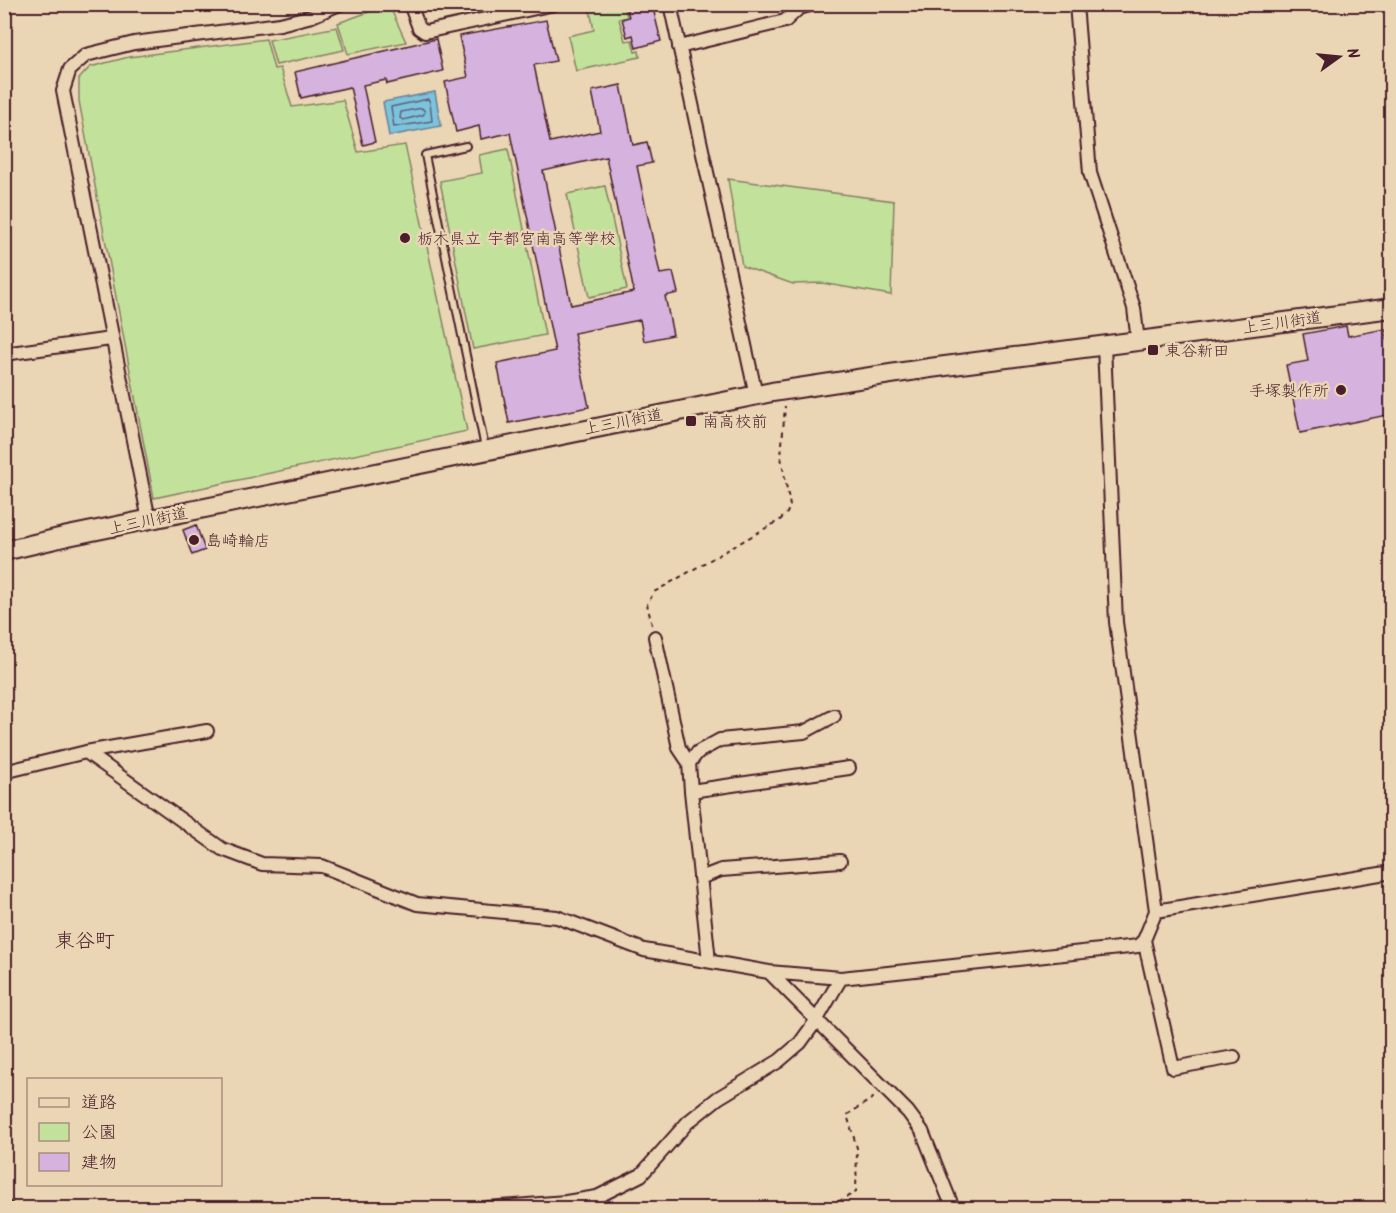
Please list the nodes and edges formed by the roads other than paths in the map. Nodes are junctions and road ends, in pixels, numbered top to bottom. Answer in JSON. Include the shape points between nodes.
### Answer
{"nodes":[{"id":1,"x":340,"y":4,"type":"edge"},
{"id":2,"x":410,"y":4,"type":"edge"},
{"id":3,"x":554,"y":4,"type":"edge"},
{"id":4,"x":670,"y":4,"type":"edge"},
{"id":5,"x":814,"y":4,"type":"edge"},
{"id":6,"x":1076,"y":4,"type":"edge"},
{"id":7,"x":680,"y":47,"type":"junction"},
{"id":8,"x":466,"y":146,"type":"dead end"},
{"id":9,"x":1392,"y":308,"type":"edge"},
{"id":10,"x":111,"y":339,"type":"junction"},
{"id":11,"x":1137,"y":342,"type":"junction"},
{"id":12,"x":1104,"y":346,"type":"junction"},
{"id":13,"x":4,"y":354,"type":"edge"},
{"id":14,"x":756,"y":394,"type":"junction"},
{"id":15,"x":485,"y":449,"type":"junction"},
{"id":16,"x":149,"y":520,"type":"junction"},
{"id":17,"x":4,"y":552,"type":"edge"},
{"id":18,"x":656,"y":637,"type":"road end"},
{"id":19,"x":834,"y":716,"type":"dead end"},
{"id":20,"x":207,"y":731,"type":"dead end"},
{"id":21,"x":86,"y":752,"type":"junction"},
{"id":22,"x":689,"y":763,"type":"junction"},
{"id":23,"x":849,"y":768,"type":"dead end"},
{"id":24,"x":4,"y":772,"type":"edge"},
{"id":25,"x":691,"y":792,"type":"junction"},
{"id":26,"x":840,"y":861,"type":"dead end"},
{"id":27,"x":1392,"y":872,"type":"edge"},
{"id":28,"x":700,"y":878,"type":"junction"},
{"id":29,"x":1156,"y":911,"type":"junction"},
{"id":30,"x":1144,"y":940,"type":"junction"},
{"id":31,"x":709,"y":962,"type":"junction"},
{"id":32,"x":769,"y":972,"type":"junction"},
{"id":33,"x":841,"y":978,"type":"junction"},
{"id":34,"x":816,"y":1021,"type":"junction"},
{"id":35,"x":1234,"y":1057,"type":"dead end"},
{"id":36,"x":487,"y":1209,"type":"edge"},
{"id":37,"x":953,"y":1209,"type":"edge"}],
"edges":[{"from":1,"to":10,"type":"street","via":[[280,24],[134,43],[86,55],[70,69],[63,91]]},
{"from":2,"to":3,"type":"street","via":[[419,28],[425,32]]},
{"from":4,"to":7,"type":"street"},
{"from":5,"to":7,"type":"street","via":[[799,8],[785,21]]},
{"from":6,"to":11,"type":"street","via":[[1090,173],[1134,308]]},
{"from":7,"to":14,"type":"street"},
{"from":8,"to":15,"type":"lane","via":[[425,155]]},
{"from":9,"to":11,"type":"main road","name":"上三川街道"},
{"from":10,"to":13,"type":"street"},
{"from":10,"to":16,"type":"street"},
{"from":11,"to":12,"type":"main road","name":"上三川街道"},
{"from":12,"to":14,"type":"main road","name":"上三川街道"},
{"from":12,"to":29,"type":"street","via":[[1116,622]]},
{"from":14,"to":15,"type":"main road","name":"上三川街道"},
{"from":15,"to":16,"type":"main road","name":"上三川街道"},
{"from":16,"to":17,"type":"main road","name":"上三川街道"},
{"from":18,"to":22,"type":"street","via":[[679,748]]},
{"from":19,"to":22,"type":"street","via":[[804,732],[720,740],[698,752]]},
{"from":20,"to":21,"type":"street"},
{"from":21,"to":24,"type":"street"},
{"from":21,"to":31,"type":"street","via":[[222,849],[262,864],[322,866],[417,904],[557,917],[644,950]]},
{"from":22,"to":25,"type":"street"},
{"from":23,"to":25,"type":"street"},
{"from":25,"to":28,"type":"street"},
{"from":26,"to":28,"type":"street","via":[[721,870]]},
{"from":27,"to":29,"type":"street"},
{"from":28,"to":31,"type":"street"},
{"from":29,"to":30,"type":"street"},
{"from":30,"to":33,"type":"street","via":[[1137,946],[1099,951]]},
{"from":30,"to":35,"type":"street","via":[[1173,1068]]},
{"from":31,"to":32,"type":"street"},
{"from":32,"to":33,"type":"street"},
{"from":32,"to":34,"type":"street"},
{"from":33,"to":34,"type":"street"},
{"from":34,"to":36,"type":"street","via":[[800,1043],[779,1061],[718,1098],[688,1122],[641,1175],[597,1197]]},
{"from":34,"to":37,"type":"street","via":[[908,1112],[922,1131]]}]}
